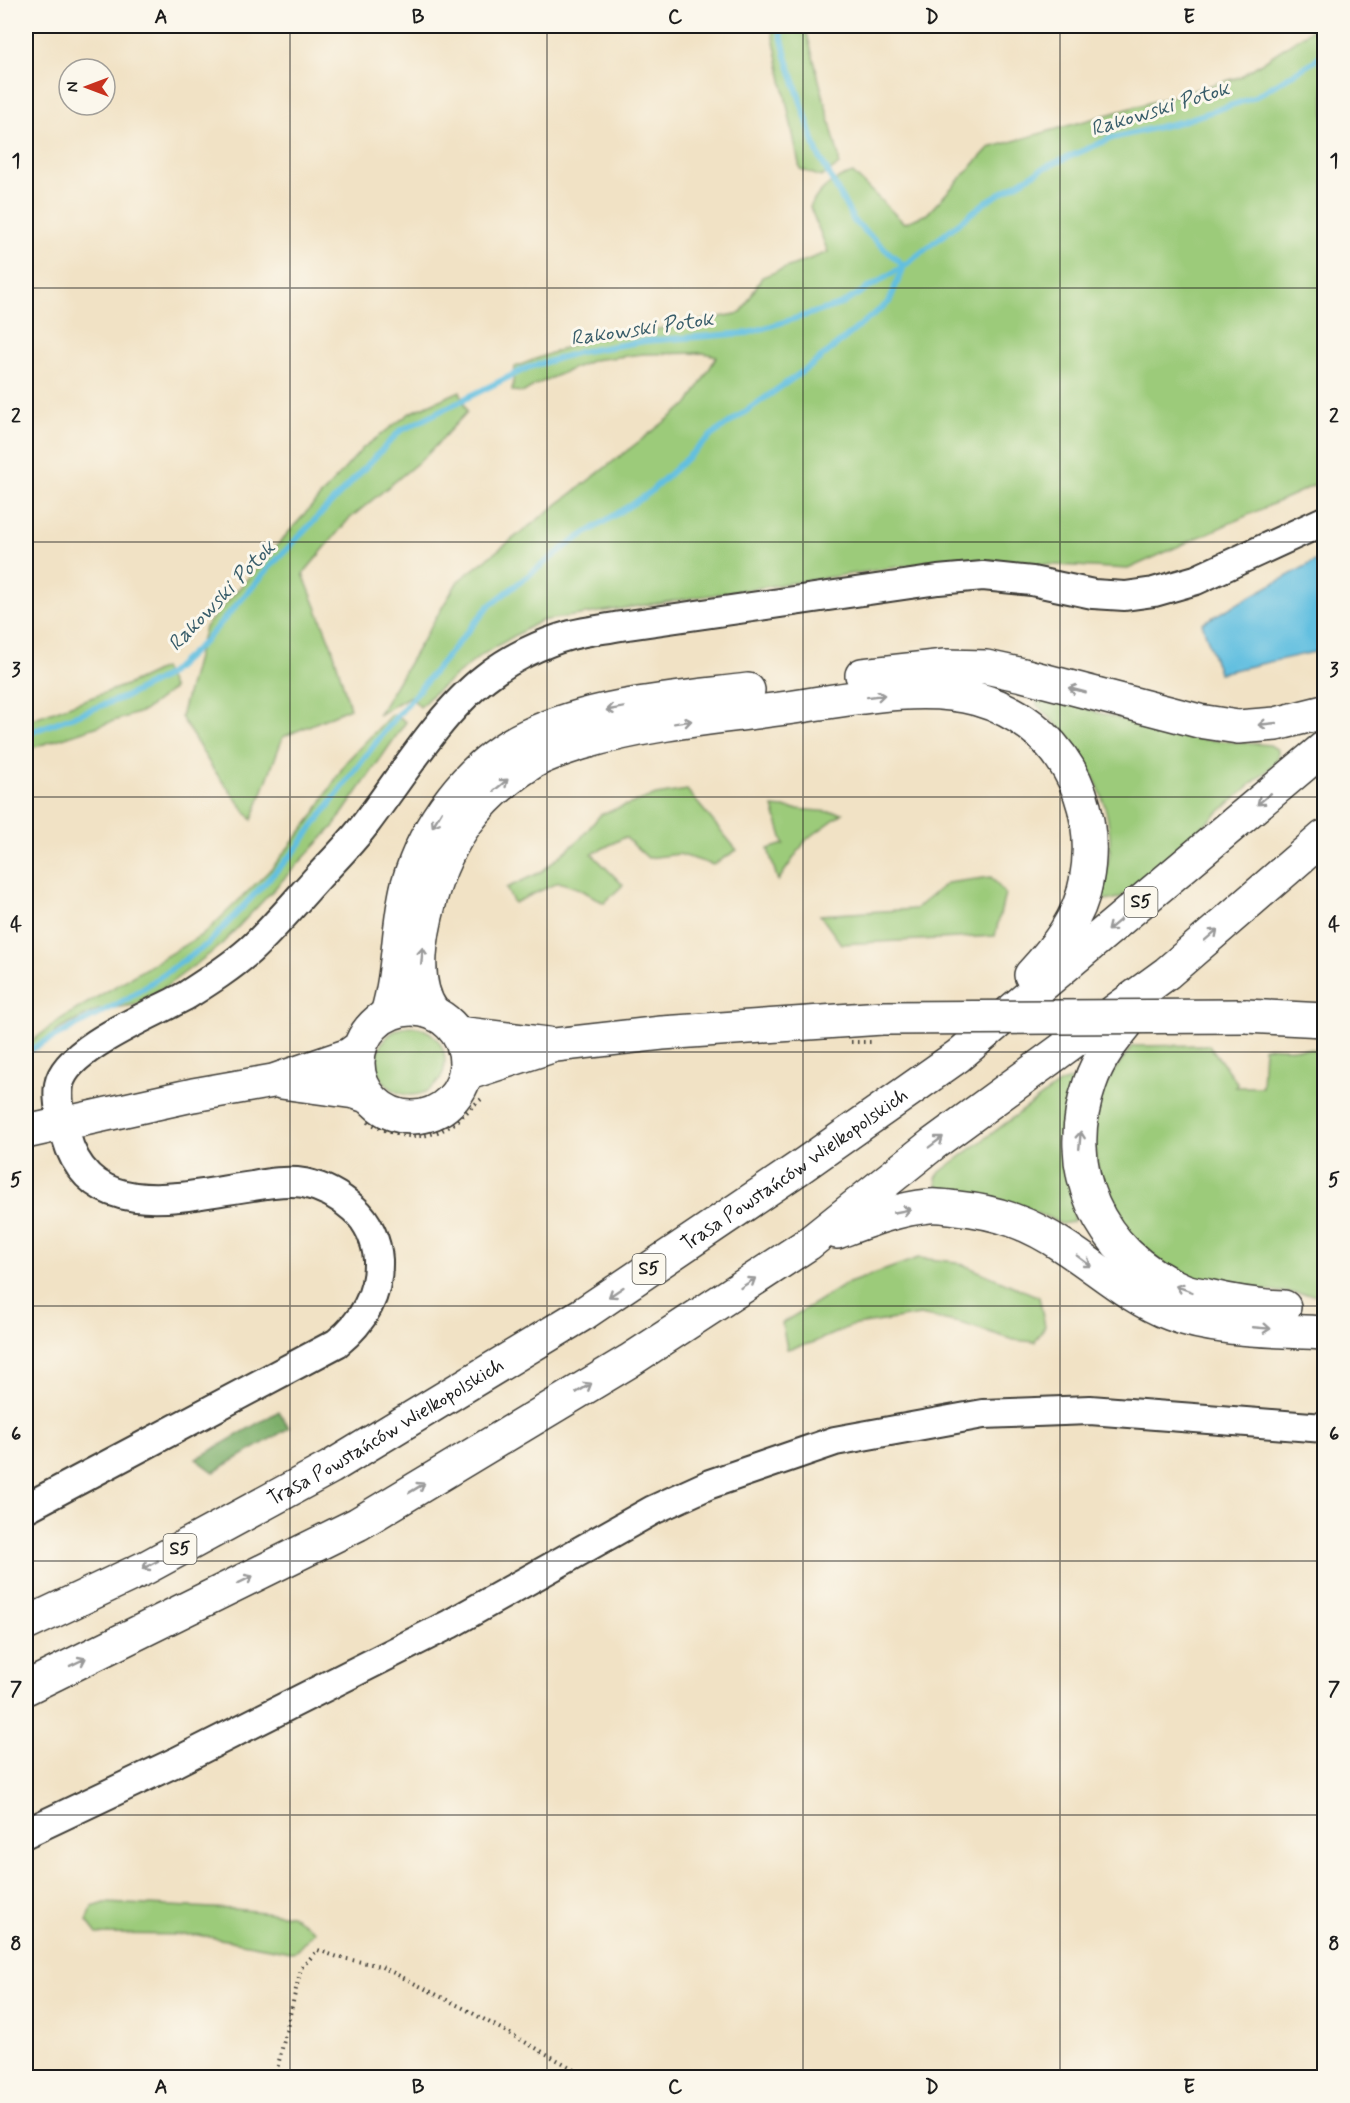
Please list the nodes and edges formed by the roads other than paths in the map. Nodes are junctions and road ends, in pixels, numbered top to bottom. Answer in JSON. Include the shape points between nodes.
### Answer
{"nodes":[{"id":1,"x":1324,"y":521,"type":"edge"},
{"id":2,"x":1324,"y":712,"type":"edge"},
{"id":3,"x":1324,"y":748,"type":"edge"},
{"id":4,"x":1324,"y":837,"type":"edge"},
{"id":5,"x":1167,"y":973,"type":"junction"},
{"id":6,"x":433,"y":1012,"type":"junction"},
{"id":7,"x":387,"y":1014,"type":"junction"},
{"id":8,"x":1324,"y":1020,"type":"edge"},
{"id":9,"x":458,"y":1033,"type":"junction"},
{"id":10,"x":555,"y":1045,"type":"junction"},
{"id":11,"x":360,"y":1047,"type":"junction"},
{"id":12,"x":958,"y":1056,"type":"junction"},
{"id":13,"x":273,"y":1081,"type":"junction"},
{"id":14,"x":476,"y":1084,"type":"junction"},
{"id":15,"x":367,"y":1109,"type":"junction"},
{"id":16,"x":62,"y":1122,"type":"junction"},
{"id":17,"x":26,"y":1132,"type":"edge"},
{"id":18,"x":808,"y":1244,"type":"junction"},
{"id":19,"x":1324,"y":1310,"type":"edge"},
{"id":20,"x":1324,"y":1333,"type":"edge"},
{"id":21,"x":1324,"y":1428,"type":"edge"},
{"id":22,"x":26,"y":1508,"type":"edge"},
{"id":23,"x":26,"y":1624,"type":"edge"},
{"id":24,"x":26,"y":1688,"type":"edge"},
{"id":25,"x":26,"y":1833,"type":"edge"}],
"edges":[{"from":1,"to":16,"type":"street","via":[[1196,580],[1154,592],[1125,596],[1094,594],[983,576],[938,580],[621,626],[570,635],[527,652],[484,678],[452,710],[364,826],[249,950],[185,996],[75,1059],[59,1085]]},
{"from":2,"to":7,"type":"main road","one_way":true,"via":[[1276,724],[1238,727],[1199,721],[1023,675],[945,666],[663,700],[557,723],[524,737],[493,758],[461,786],[437,818],[408,885]]},
{"from":3,"to":12,"type":"main road","name":"Trasa Powstańców Wielkopolskich","number":"S5","one_way":true},
{"from":5,"to":4,"type":"main road","one_way":true},
{"from":18,"to":5,"type":"main road","one_way":true,"via":[[933,1144]]},
{"from":19,"to":5,"type":"main road","one_way":true,"via":[[1245,1305],[1182,1290],[1145,1270],[1112,1238],[1093,1209],[1079,1150],[1090,1082],[1106,1049]]},
{"from":6,"to":7,"type":"main road","via":[[418,1008]]},
{"from":6,"to":9,"type":"main road"},
{"from":6,"to":12,"type":"main road","one_way":true,"via":[[424,998],[420,971],[426,915],[436,879],[478,805],[534,761],[628,731],[895,694],[936,693],[977,698],[1013,714],[1045,737],[1071,771],[1087,811],[1090,847],[1086,884],[1072,922],[1050,955]]},
{"from":7,"to":11,"type":"main road","via":[[375,1023]]},
{"from":8,"to":10,"type":"main road","bridge":true,"via":[[1246,1016],[882,1018],[663,1033]]},
{"from":9,"to":10,"type":"main road"},
{"from":9,"to":14,"type":"main road"},
{"from":10,"to":14,"type":"main road"},
{"from":11,"to":13,"type":"main road","via":[[349,1055]]},
{"from":11,"to":15,"type":"main road","via":[[358,1064]]},
{"from":12,"to":23,"type":"main road","name":"Trasa Powstańców Wielkopolskich","number":"S5","one_way":true,"via":[[584,1314],[321,1473],[147,1567]]},
{"from":13,"to":15,"type":"main road","via":[[355,1092]]},
{"from":13,"to":16,"type":"main road"},
{"from":14,"to":15,"type":"main road","via":[[460,1090],[434,1113],[416,1118],[398,1116],[382,1108]]},
{"from":16,"to":17,"type":"main road"},
{"from":16,"to":22,"type":"street","via":[[79,1168],[94,1182],[121,1195],[154,1200],[277,1182],[301,1182],[323,1188],[360,1214],[373,1236],[377,1279],[365,1314],[337,1343]]},
{"from":18,"to":20,"type":"main road","one_way":true,"via":[[886,1214],[931,1206],[986,1211],[1028,1225],[1144,1302],[1172,1314],[1212,1324]]},
{"from":24,"to":18,"type":"main road","one_way":true,"via":[[358,1524],[629,1361]]},
{"from":21,"to":25,"type":"street","via":[[1089,1410],[984,1414],[835,1441],[710,1484],[653,1510],[450,1624]]}]}
